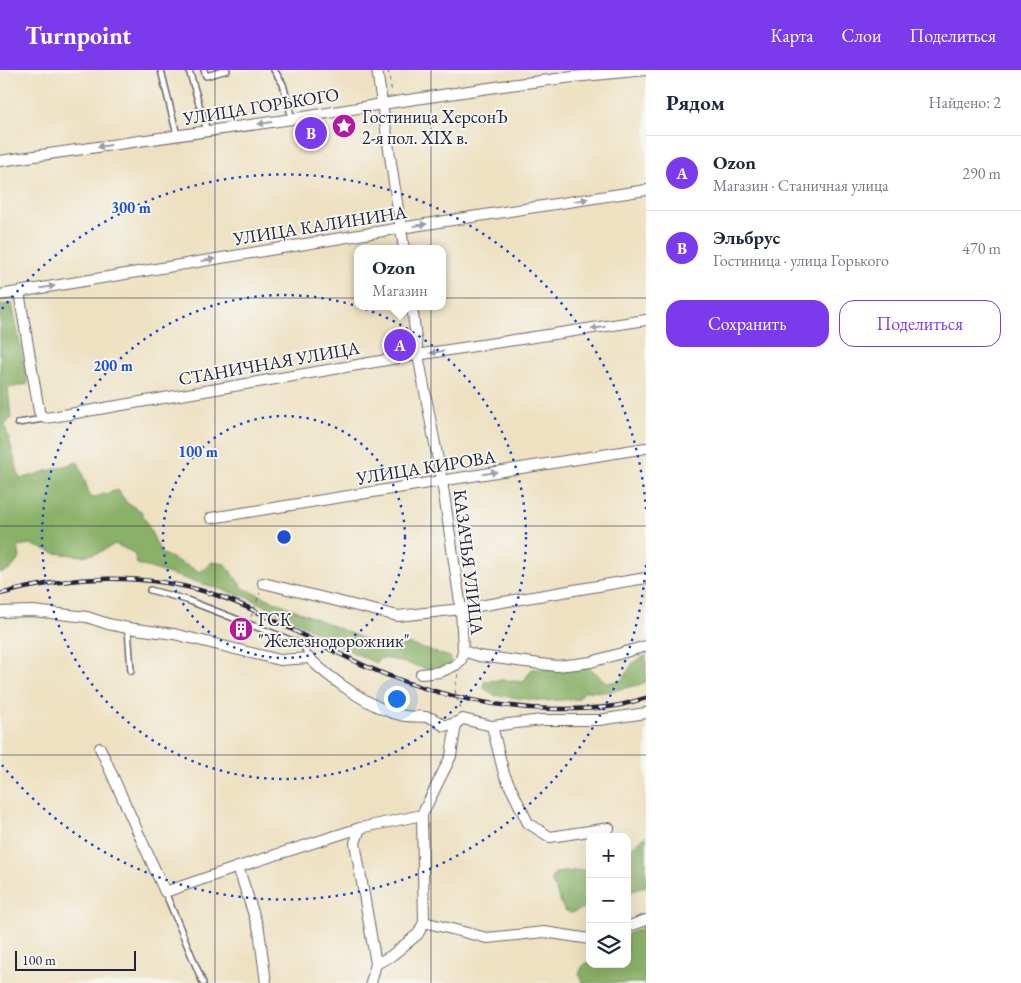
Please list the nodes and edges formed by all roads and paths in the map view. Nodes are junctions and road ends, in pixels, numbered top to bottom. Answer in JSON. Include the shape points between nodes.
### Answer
{"nodes":[{"id":1,"x":161,"y":70,"type":"edge"},
{"id":2,"x":188,"y":70,"type":"edge"},
{"id":3,"x":204,"y":70,"type":"edge"},
{"id":4,"x":227,"y":70,"type":"edge"},
{"id":5,"x":274,"y":70,"type":"edge"},
{"id":6,"x":377,"y":70,"type":"edge"},
{"id":7,"x":646,"y":70,"type":"edge"},
{"id":8,"x":382,"y":104,"type":"junction"},
{"id":9,"x":292,"y":119,"type":"junction"},
{"id":10,"x":207,"y":131,"type":"junction"},
{"id":11,"x":177,"y":135,"type":"junction"},
{"id":12,"x":0,"y":161,"type":"edge"},
{"id":13,"x":646,"y":190,"type":"edge"},
{"id":14,"x":401,"y":228,"type":"junction"},
{"id":15,"x":403,"y":245,"type":"edge"},
{"id":16,"x":19,"y":292,"type":"junction"},
{"id":17,"x":0,"y":295,"type":"edge"},
{"id":18,"x":412,"y":310,"type":"edge"},
{"id":19,"x":646,"y":320,"type":"edge"},
{"id":20,"x":418,"y":354,"type":"junction"},
{"id":21,"x":46,"y":418,"type":"junction"},
{"id":22,"x":18,"y":423,"type":"dead end"},
{"id":23,"x":646,"y":448,"type":"edge"},
{"id":24,"x":442,"y":481,"type":"junction"},
{"id":25,"x":211,"y":518,"type":"dead end"},
{"id":26,"x":646,"y":578,"type":"edge"},
{"id":27,"x":263,"y":583,"type":"joint"},
{"id":28,"x":150,"y":590,"type":"dead end"},
{"id":29,"x":461,"y":609,"type":"junction"},
{"id":30,"x":0,"y":612,"type":"edge"},
{"id":31,"x":249,"y":624,"type":"junction"},
{"id":32,"x":128,"y":628,"type":"junction"},
{"id":33,"x":646,"y":646,"type":"edge"},
{"id":34,"x":463,"y":651,"type":"junction"},
{"id":35,"x":309,"y":658,"type":"junction"},
{"id":36,"x":132,"y":671,"type":"dead end"},
{"id":37,"x":421,"y":674,"type":"dead end"},
{"id":38,"x":646,"y":713,"type":"edge"},
{"id":39,"x":456,"y":723,"type":"junction"},
{"id":40,"x":444,"y":726,"type":"junction"},
{"id":41,"x":492,"y":726,"type":"junction"},
{"id":42,"x":454,"y":736,"type":"junction"},
{"id":43,"x":100,"y":748,"type":"dead end"},
{"id":44,"x":422,"y":815,"type":"junction"},
{"id":45,"x":360,"y":828,"type":"junction"},
{"id":46,"x":609,"y":828,"type":"dead end"},
{"id":47,"x":238,"y":867,"type":"junction"},
{"id":48,"x":165,"y":892,"type":"junction"},
{"id":49,"x":646,"y":920,"type":"edge"},
{"id":50,"x":424,"y":922,"type":"junction"},
{"id":51,"x":631,"y":926,"type":"edge"},
{"id":52,"x":586,"y":938,"type":"edge"},
{"id":53,"x":376,"y":964,"type":"junction"},
{"id":54,"x":203,"y":983,"type":"edge"},
{"id":55,"x":266,"y":983,"type":"edge"},
{"id":56,"x":371,"y":983,"type":"edge"}],
"edges":[{"from":1,"to":11,"type":"lane"},
{"from":2,"to":10,"type":"lane"},
{"from":3,"to":4,"type":"lane","via":[[206,76]]},
{"from":5,"to":9,"type":"lane","via":[[282,84]]},
{"from":6,"to":8,"type":"street"},
{"from":7,"to":8,"type":"street","name":"УЛИЦА ГОРЬКОГО","via":[[566,76]]},
{"from":8,"to":9,"type":"street","name":"УЛИЦА ГОРЬКОГО"},
{"from":8,"to":14,"type":"street"},
{"from":9,"to":10,"type":"street","name":"УЛИЦА ГОРЬКОГО","one_way":true},
{"from":10,"to":11,"type":"street","name":"УЛИЦА ГОРЬКОГО"},
{"from":11,"to":12,"type":"street","name":"УЛИЦА ГОРЬКОГО","one_way":true},
{"from":14,"to":13,"type":"street","name":"УЛИЦА КАЛИНИНА","one_way":true},
{"from":14,"to":15,"type":"street"},
{"from":16,"to":14,"type":"street","name":"УЛИЦА КАЛИНИНА","one_way":true},
{"from":16,"to":17,"type":"street","name":"УЛИЦА КАЛИНИНА"},
{"from":16,"to":21,"type":"street","via":[[39,412]]},
{"from":18,"to":20,"type":"street","name":"КАЗАЧЬЯ УЛИЦА"},
{"from":19,"to":20,"type":"street","name":"СТАНИЧНАЯ УЛИЦА","one_way":true},
{"from":20,"to":21,"type":"street","name":"СТАНИЧНАЯ УЛИЦА"},
{"from":20,"to":24,"type":"street","name":"КАЗАЧЬЯ УЛИЦА"},
{"from":21,"to":22,"type":"lane"},
{"from":24,"to":23,"type":"street","name":"УЛИЦА КИРОВА","one_way":true},
{"from":24,"to":25,"type":"street","name":"УЛИЦА КИРОВА"},
{"from":24,"to":29,"type":"street","name":"КАЗАЧЬЯ УЛИЦА"},
{"from":26,"to":29,"type":"street"},
{"from":27,"to":29,"type":"street","via":[[398,616]]},
{"from":27,"to":31,"type":"path"},
{"from":28,"to":31,"type":"lane","via":[[188,600]]},
{"from":29,"to":34,"type":"street","name":"КАЗАЧЬЯ УЛИЦА"},
{"from":30,"to":32,"type":"street","via":[[33,611],[87,617]]},
{"from":31,"to":35,"type":"lane","via":[[303,645]]},
{"from":32,"to":35,"type":"street","via":[[174,634],[280,660]]},
{"from":32,"to":36,"type":"lane"},
{"from":33,"to":34,"type":"street","via":[[591,662],[556,666]]},
{"from":34,"to":37,"type":"street","name":"КАЗАЧЬЯ УЛИЦА","via":[[456,666]]},
{"from":35,"to":40,"type":"street","via":[[372,704],[400,715],[431,718]]},
{"from":38,"to":41,"type":"street","via":[[599,720],[542,720]]},
{"from":39,"to":40,"type":"street"},
{"from":39,"to":41,"type":"street","via":[[463,719]]},
{"from":39,"to":42,"type":"street"},
{"from":40,"to":42,"type":"street"},
{"from":41,"to":46,"type":"street","via":[[504,774],[528,823],[550,837]]},
{"from":42,"to":44,"type":"street","via":[[452,756]]},
{"from":43,"to":48,"type":"street"},
{"from":44,"to":45,"type":"street"},
{"from":44,"to":50,"type":"street"},
{"from":45,"to":47,"type":"street"},
{"from":45,"to":53,"type":"street","via":[[355,843]]},
{"from":47,"to":48,"type":"street"},
{"from":47,"to":55,"type":"street","via":[[259,930]]},
{"from":48,"to":54,"type":"lane"},
{"from":49,"to":51,"type":"street"},
{"from":50,"to":52,"type":"street","via":[[487,938],[544,932]]},
{"from":50,"to":53,"type":"street","via":[[418,934]]},
{"from":53,"to":56,"type":"street"}]}
